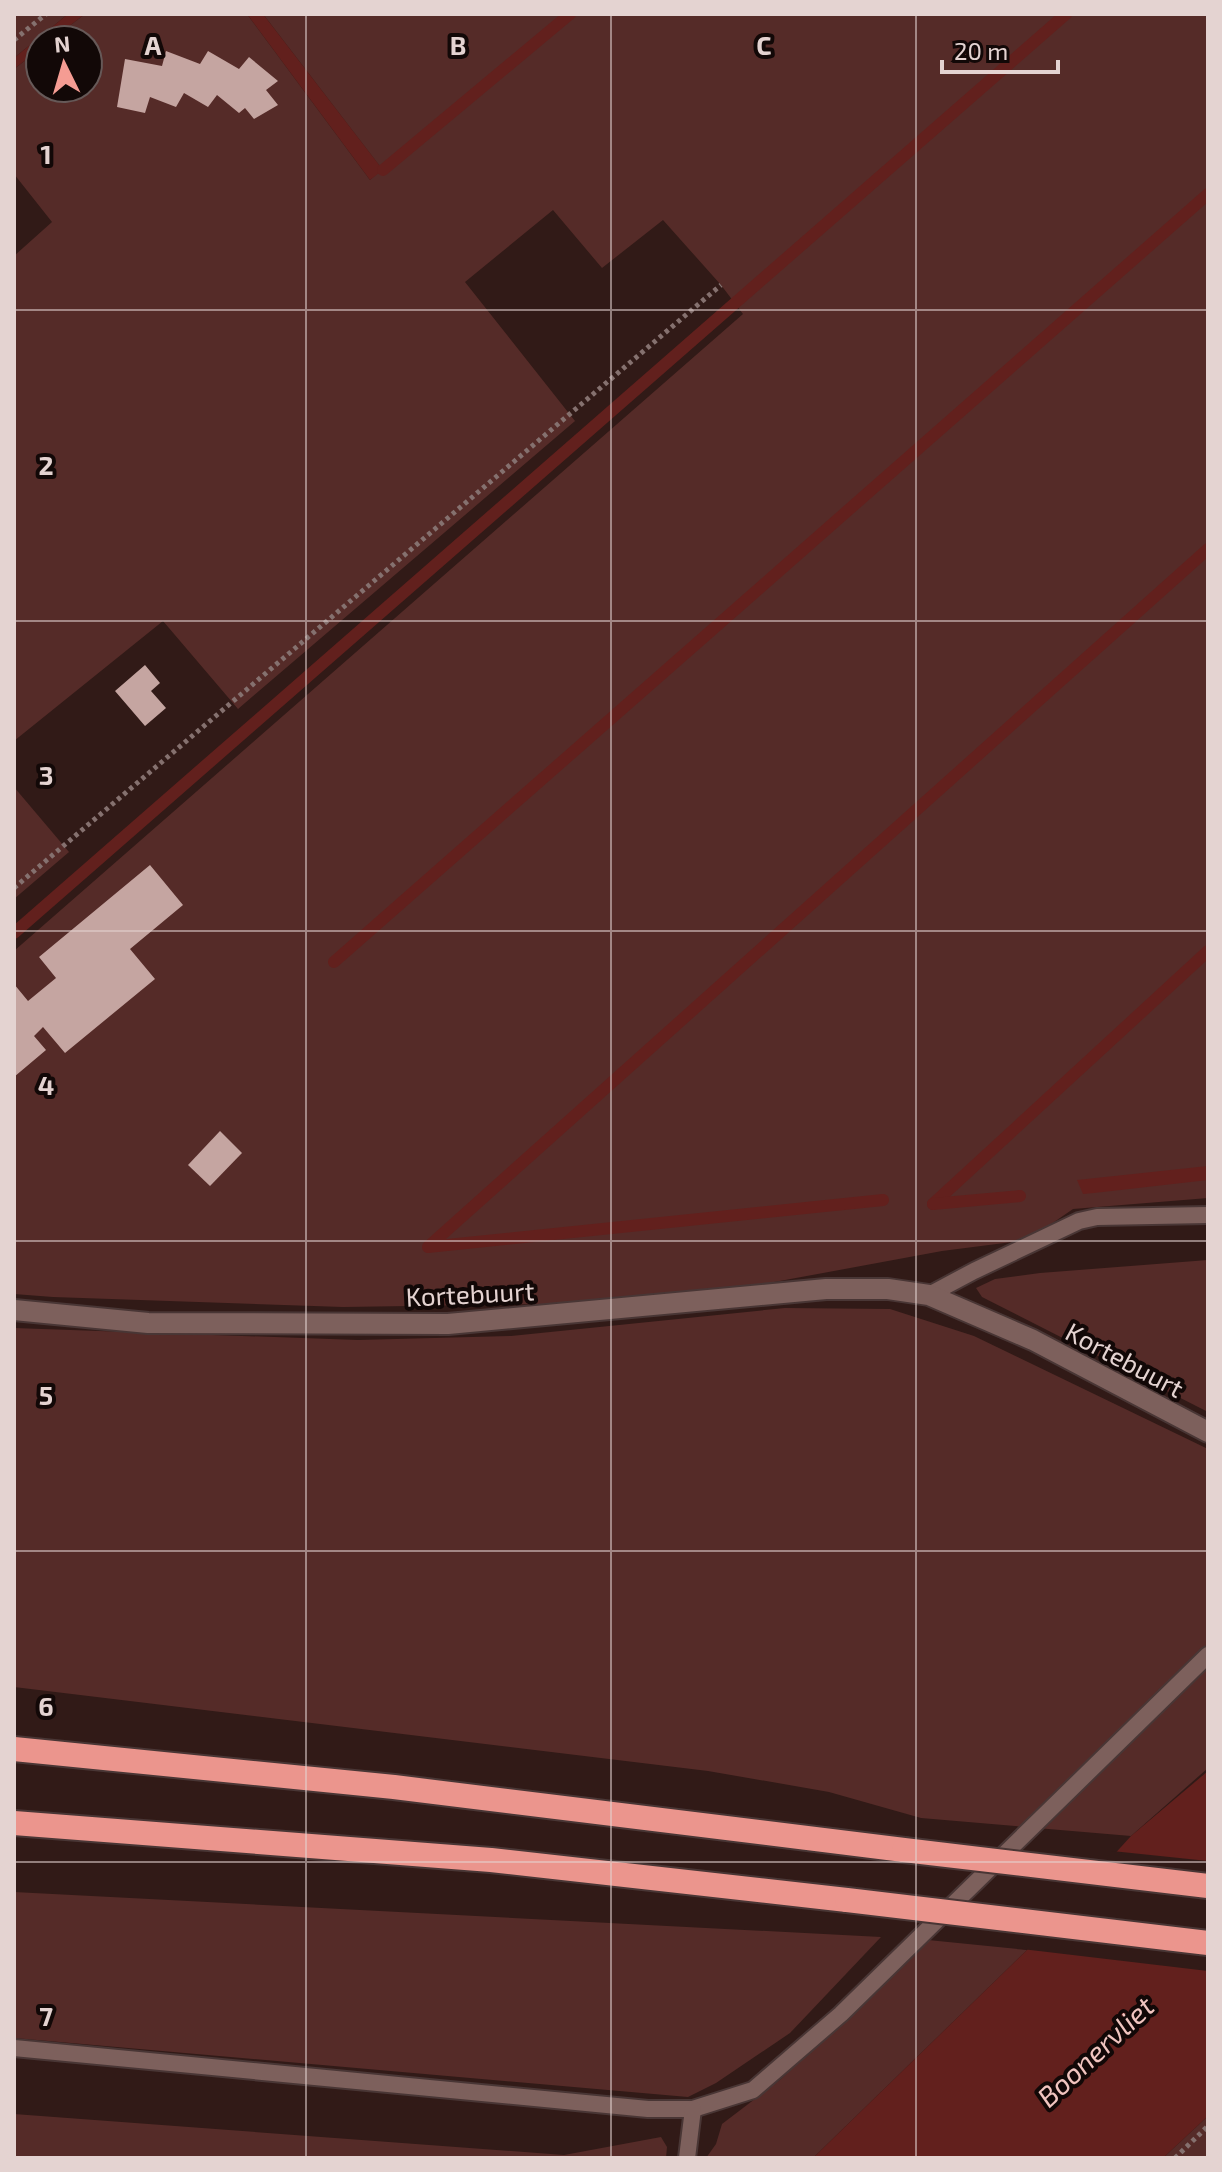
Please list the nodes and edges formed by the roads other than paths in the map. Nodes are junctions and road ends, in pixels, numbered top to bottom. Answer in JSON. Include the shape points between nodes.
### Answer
{"nodes":[{"id":1,"x":1208,"y":1215,"type":"edge"},
{"id":2,"x":929,"y":1295,"type":"junction"},
{"id":3,"x":14,"y":1310,"type":"edge"},
{"id":4,"x":1208,"y":1432,"type":"edge"},
{"id":5,"x":1208,"y":1655,"type":"edge"},
{"id":6,"x":14,"y":1749,"type":"edge"},
{"id":7,"x":14,"y":1823,"type":"edge"},
{"id":8,"x":1208,"y":1886,"type":"edge"},
{"id":9,"x":1208,"y":1943,"type":"edge"},
{"id":10,"x":14,"y":2048,"type":"edge"},
{"id":11,"x":693,"y":2109,"type":"junction"},
{"id":12,"x":687,"y":2158,"type":"edge"}],
"edges":[{"from":1,"to":2,"type":"lane","via":[[1079,1221]]},
{"from":2,"to":3,"type":"street","name":"Kortebuurt","via":[[826,1289],[448,1324],[148,1323]]},
{"from":2,"to":4,"type":"street","name":"Kortebuurt","via":[[1033,1340]]},
{"from":5,"to":11,"type":"lane","via":[[819,2033],[753,2090]]},
{"from":6,"to":8,"type":"highway","bridge":true,"via":[[394,1787]]},
{"from":7,"to":9,"type":"highway","bridge":true,"via":[[491,1860]]},
{"from":10,"to":11,"type":"lane","via":[[648,2109]]},
{"from":11,"to":12,"type":"lane"}]}
